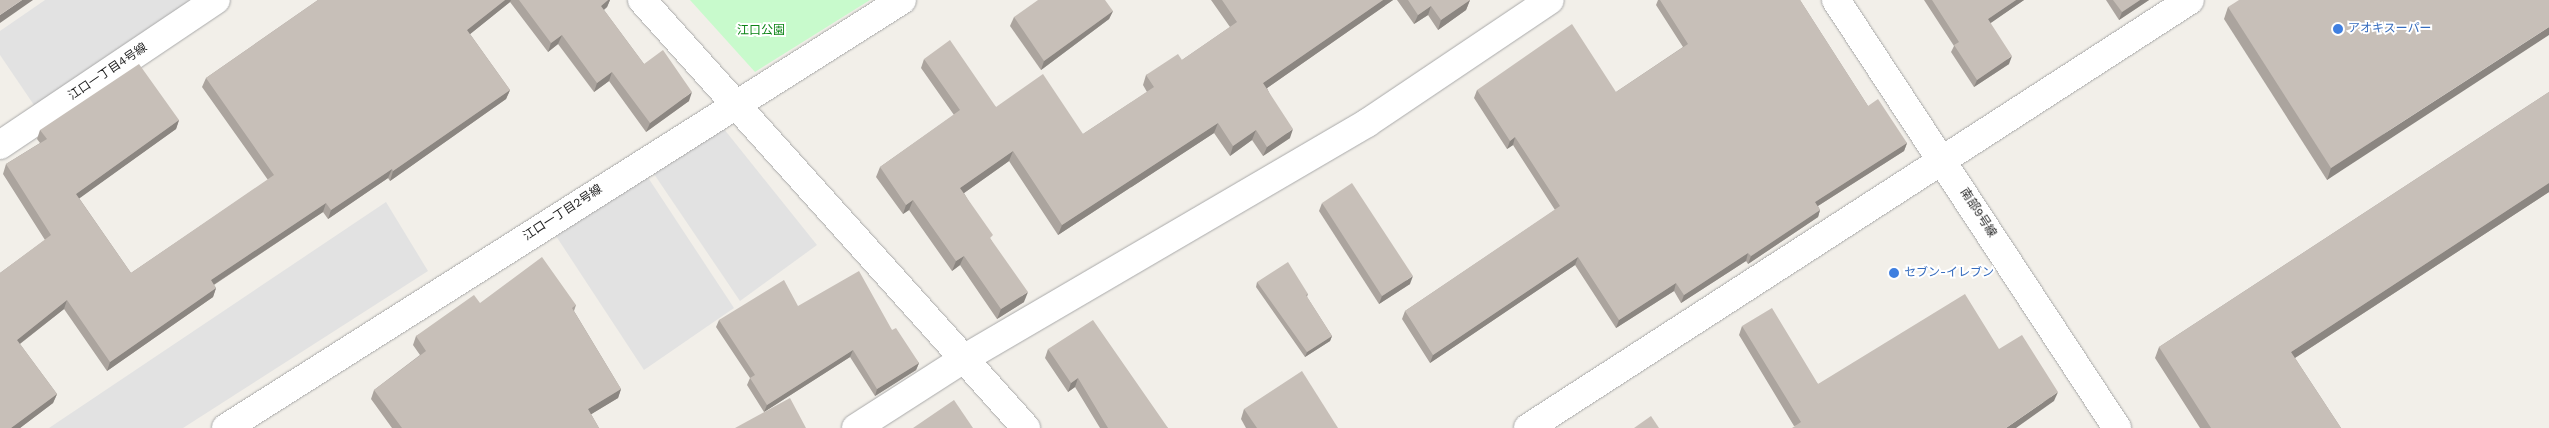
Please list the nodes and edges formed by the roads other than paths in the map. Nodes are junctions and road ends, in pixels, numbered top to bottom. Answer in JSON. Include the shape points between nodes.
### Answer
{"nodes":[{"id":1,"x":216,"y":0,"type":"edge"},
{"id":2,"x":642,"y":0,"type":"edge"},
{"id":3,"x":902,"y":0,"type":"edge"},
{"id":4,"x":1550,"y":0,"type":"edge"},
{"id":5,"x":1836,"y":0,"type":"edge"},
{"id":6,"x":2190,"y":0,"type":"edge"},
{"id":7,"x":735,"y":103,"type":"junction"},
{"id":8,"x":0,"y":144,"type":"edge"},
{"id":9,"x":1942,"y":158,"type":"junction"},
{"id":10,"x":965,"y":358,"type":"junction"},
{"id":11,"x":226,"y":428,"type":"edge"},
{"id":12,"x":856,"y":428,"type":"edge"},
{"id":13,"x":1026,"y":428,"type":"edge"},
{"id":14,"x":1528,"y":428,"type":"edge"},
{"id":15,"x":2117,"y":428,"type":"edge"}],
"edges":[{"from":1,"to":8,"type":"street","name":"江口一丁目4号線"},
{"from":2,"to":7,"type":"street"},
{"from":3,"to":7,"type":"street","name":"江口一丁目2号線"},
{"from":4,"to":10,"type":"street","via":[[1367,123]]},
{"from":5,"to":9,"type":"street","name":"南部9号線"},
{"from":6,"to":9,"type":"street"},
{"from":7,"to":10,"type":"street"},
{"from":7,"to":11,"type":"street","name":"江口一丁目2号線"},
{"from":9,"to":14,"type":"street"},
{"from":9,"to":15,"type":"street","name":"南部9号線"},
{"from":10,"to":12,"type":"street"},
{"from":10,"to":13,"type":"street"}]}
